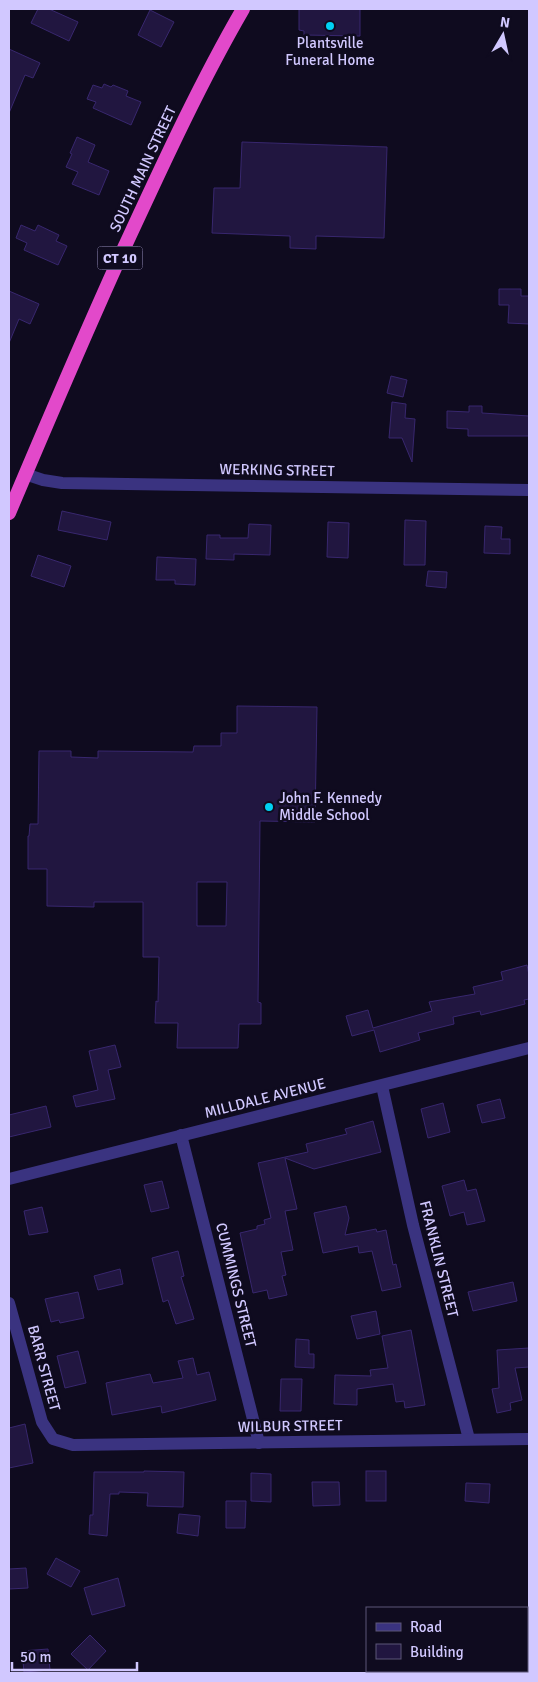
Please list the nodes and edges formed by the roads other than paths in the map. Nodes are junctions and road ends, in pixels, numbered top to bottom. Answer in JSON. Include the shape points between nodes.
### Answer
{"nodes":[{"id":1,"x":243,"y":9,"type":"edge"},
{"id":2,"x":25,"y":474,"type":"junction"},
{"id":3,"x":529,"y":490,"type":"edge"},
{"id":4,"x":9,"y":513,"type":"edge"},
{"id":5,"x":529,"y":1048,"type":"edge"},
{"id":6,"x":382,"y":1086,"type":"junction"},
{"id":7,"x":181,"y":1135,"type":"junction"},
{"id":8,"x":9,"y":1178,"type":"edge"},
{"id":9,"x":9,"y":1303,"type":"edge"},
{"id":10,"x":53,"y":1439,"type":"joint"},
{"id":11,"x":469,"y":1439,"type":"junction"},
{"id":12,"x":529,"y":1439,"type":"edge"},
{"id":13,"x":259,"y":1443,"type":"junction"}],
"edges":[{"from":1,"to":2,"type":"highway","name":"SOUTH MAIN STREET","number":"CT 10","via":[[205,78],[146,201]]},
{"from":2,"to":3,"type":"street","name":"WERKING STREET","via":[[62,483]]},
{"from":2,"to":4,"type":"highway","name":"SOUTH MAIN STREET","number":"CT 10"},
{"from":5,"to":6,"type":"street","name":"MILLDALE AVENUE"},
{"from":6,"to":7,"type":"street","name":"MILLDALE AVENUE"},
{"from":6,"to":11,"type":"street","name":"FRANKLIN STREET","via":[[413,1225]]},
{"from":7,"to":8,"type":"street","name":"MILLDALE AVENUE"},
{"from":7,"to":13,"type":"street","name":"CUMMINGS STREET"},
{"from":9,"to":10,"type":"street","name":"BARR STREET","via":[[42,1422]]},
{"from":10,"to":13,"type":"street","name":"WILBUR STREET","via":[[73,1445]]},
{"from":11,"to":12,"type":"street","name":"WILBUR STREET"},
{"from":11,"to":13,"type":"street","name":"WILBUR STREET"}]}
